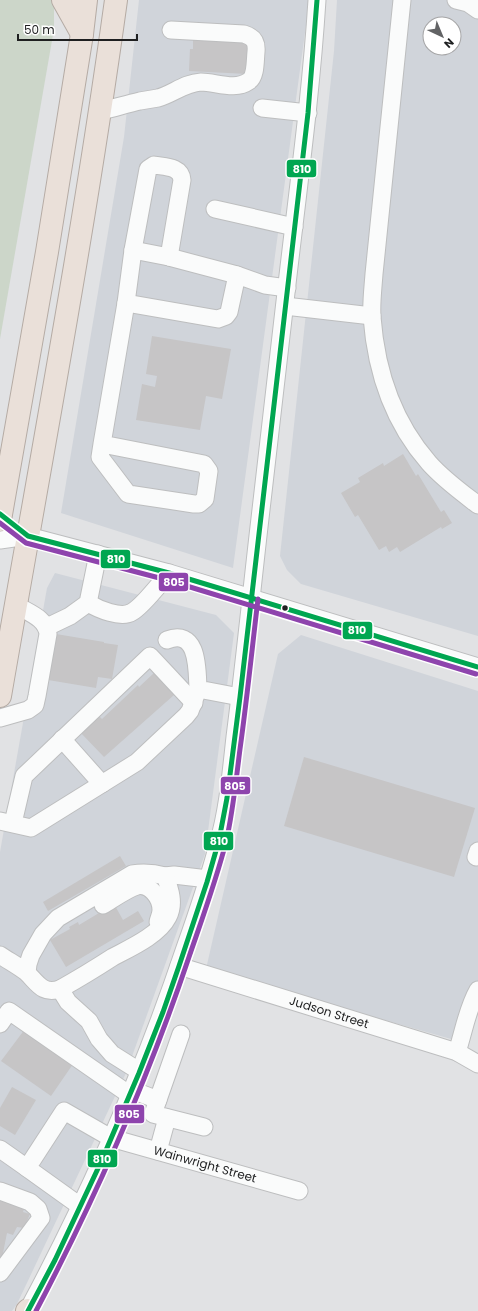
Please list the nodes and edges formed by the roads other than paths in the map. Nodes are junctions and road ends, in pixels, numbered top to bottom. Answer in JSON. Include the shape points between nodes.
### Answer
{"nodes":[{"id":1,"x":63,"y":0,"type":"edge"},
{"id":2,"x":86,"y":0,"type":"edge"},
{"id":3,"x":116,"y":0,"type":"edge"},
{"id":4,"x":317,"y":0,"type":"edge"},
{"id":5,"x":402,"y":0,"type":"edge"},
{"id":6,"x":456,"y":0,"type":"edge"},
{"id":7,"x":478,"y":10,"type":"edge"},
{"id":8,"x":171,"y":30,"type":"dead end"},
{"id":9,"x":82,"y":34,"type":"junction"},
{"id":10,"x":262,"y":108,"type":"dead end"},
{"id":11,"x":101,"y":111,"type":"junction"},
{"id":12,"x":308,"y":113,"type":"junction"},
{"id":13,"x":215,"y":209,"type":"dead end"},
{"id":14,"x":294,"y":227,"type":"junction"},
{"id":15,"x":134,"y":250,"type":"junction"},
{"id":16,"x":169,"y":257,"type":"junction"},
{"id":17,"x":237,"y":275,"type":"junction"},
{"id":18,"x":287,"y":288,"type":"junction"},
{"id":19,"x":126,"y":303,"type":"junction"},
{"id":20,"x":285,"y":306,"type":"junction"},
{"id":21,"x":372,"y":316,"type":"junction"},
{"id":22,"x":102,"y":444,"type":"junction"},
{"id":23,"x":478,"y":505,"type":"edge"},
{"id":24,"x":0,"y":516,"type":"edge"},
{"id":25,"x":28,"y":536,"type":"junction"},
{"id":26,"x":0,"y":540,"type":"edge"},
{"id":27,"x":98,"y":554,"type":"junction"},
{"id":28,"x":169,"y":573,"type":"junction"},
{"id":29,"x":251,"y":598,"type":"junction"},
{"id":30,"x":88,"y":604,"type":"junction"},
{"id":31,"x":16,"y":605,"type":"junction"},
{"id":32,"x":47,"y":627,"type":"junction"},
{"id":33,"x":167,"y":640,"type":"dead end"},
{"id":34,"x":478,"y":667,"type":"edge"},
{"id":35,"x":0,"y":696,"type":"edge"},
{"id":36,"x":196,"y":696,"type":"junction"},
{"id":37,"x":240,"y":697,"type":"junction"},
{"id":38,"x":0,"y":718,"type":"edge"},
{"id":39,"x":62,"y":739,"type":"junction"},
{"id":40,"x":102,"y":784,"type":"junction"},
{"id":41,"x":7,"y":822,"type":"edge"},
{"id":42,"x":166,"y":876,"type":"junction"},
{"id":43,"x":208,"y":879,"type":"junction"},
{"id":44,"x":154,"y":932,"type":"junction"},
{"id":45,"x":43,"y":934,"type":"junction"},
{"id":46,"x":0,"y":955,"type":"edge"},
{"id":47,"x":179,"y":966,"type":"junction"},
{"id":48,"x":27,"y":973,"type":"junction"},
{"id":49,"x":60,"y":989,"type":"junction"},
{"id":50,"x":478,"y":990,"type":"edge"},
{"id":51,"x":0,"y":1024,"type":"edge"},
{"id":52,"x":151,"y":1041,"type":"junction"},
{"id":53,"x":457,"y":1052,"type":"junction"},
{"id":54,"x":478,"y":1064,"type":"edge"},
{"id":55,"x":139,"y":1071,"type":"junction"},
{"id":56,"x":131,"y":1093,"type":"junction"},
{"id":57,"x":158,"y":1100,"type":"junction"},
{"id":58,"x":167,"y":1118,"type":"junction"},
{"id":59,"x":204,"y":1127,"type":"dead end"},
{"id":60,"x":111,"y":1138,"type":"junction"},
{"id":61,"x":0,"y":1149,"type":"edge"},
{"id":62,"x":158,"y":1151,"type":"junction"},
{"id":63,"x":27,"y":1168,"type":"junction"},
{"id":64,"x":0,"y":1191,"type":"edge"},
{"id":65,"x":299,"y":1191,"type":"dead end"},
{"id":66,"x":80,"y":1206,"type":"junction"},
{"id":67,"x":0,"y":1273,"type":"edge"},
{"id":68,"x":28,"y":1311,"type":"edge"}],
"edges":[{"from":1,"to":9,"type":"highway"},
{"from":2,"to":9,"type":"highway"},
{"from":3,"to":11,"type":"highway"},
{"from":4,"to":12,"type":"street"},
{"from":5,"to":21,"type":"street"},
{"from":6,"to":7,"type":"street","via":[[468,3]]},
{"from":8,"to":11,"type":"street","via":[[250,36],[256,45],[254,75],[245,84],[189,84],[159,98]]},
{"from":9,"to":24,"type":"highway","via":[[47,252]]},
{"from":10,"to":12,"type":"street"},
{"from":11,"to":25,"type":"highway"},
{"from":12,"to":14,"type":"street"},
{"from":13,"to":14,"type":"street"},
{"from":14,"to":18,"type":"street"},
{"from":15,"to":16,"type":"street"},
{"from":15,"to":16,"type":"street","via":[[148,169],[154,165],[175,169],[180,172],[182,180]]},
{"from":15,"to":19,"type":"street"},
{"from":16,"to":17,"type":"street"},
{"from":17,"to":18,"type":"street","via":[[265,285]]},
{"from":17,"to":19,"type":"street","via":[[229,312],[218,319]]},
{"from":18,"to":20,"type":"street"},
{"from":19,"to":22,"type":"street"},
{"from":20,"to":21,"type":"street"},
{"from":20,"to":29,"type":"street"},
{"from":21,"to":23,"type":"street","via":[[380,369],[402,424],[429,463]]},
{"from":22,"to":22,"type":"street","via":[[204,464],[209,471],[205,499],[194,504],[128,494],[100,456]]},
{"from":24,"to":25,"type":"highway"},
{"from":25,"to":26,"type":"street"},
{"from":25,"to":27,"type":"street"},
{"from":25,"to":31,"type":"highway"},
{"from":27,"to":28,"type":"street"},
{"from":27,"to":30,"type":"street"},
{"from":28,"to":29,"type":"street"},
{"from":28,"to":30,"type":"street","via":[[132,613],[123,615],[97,609]]},
{"from":29,"to":34,"type":"street"},
{"from":29,"to":37,"type":"street"},
{"from":30,"to":32,"type":"street"},
{"from":31,"to":32,"type":"street","via":[[43,621]]},
{"from":31,"to":35,"type":"highway"},
{"from":32,"to":38,"type":"street","via":[[48,634],[35,705],[28,710]]},
{"from":33,"to":36,"type":"street","via":[[176,637],[183,639],[193,648],[196,656]]},
{"from":36,"to":37,"type":"street"},
{"from":36,"to":39,"type":"street","via":[[150,656]]},
{"from":36,"to":40,"type":"street","via":[[186,716],[144,756]]},
{"from":37,"to":43,"type":"street","via":[[220,840]]},
{"from":39,"to":40,"type":"street"},
{"from":39,"to":41,"type":"street","via":[[24,776]]},
{"from":40,"to":41,"type":"street","via":[[31,828]]},
{"from":42,"to":43,"type":"street"},
{"from":42,"to":44,"type":"street","via":[[171,892],[170,907],[163,925]]},
{"from":42,"to":45,"type":"street","via":[[153,872],[132,874],[58,918]]},
{"from":43,"to":47,"type":"street"},
{"from":44,"to":45,"type":"street","via":[[160,917],[159,901],[147,887],[140,886],[61,929]]},
{"from":44,"to":49,"type":"street"},
{"from":45,"to":48,"type":"street","via":[[31,955]]},
{"from":46,"to":48,"type":"street"},
{"from":47,"to":52,"type":"street"},
{"from":47,"to":53,"type":"street","name":"Judson Street"},
{"from":48,"to":49,"type":"street","via":[[44,989]]},
{"from":49,"to":55,"type":"street","via":[[68,1002],[89,1021],[99,1039],[112,1054]]},
{"from":50,"to":53,"type":"street","via":[[466,1019]]},
{"from":51,"to":56,"type":"street","via":[[9,1011]]},
{"from":52,"to":55,"type":"street"},
{"from":52,"to":57,"type":"street","via":[[178,1042]]},
{"from":53,"to":54,"type":"street","name":"Judson Street"},
{"from":55,"to":56,"type":"street"},
{"from":56,"to":57,"type":"street"},
{"from":56,"to":60,"type":"street"},
{"from":57,"to":58,"type":"street","via":[[153,1114]]},
{"from":58,"to":59,"type":"street"},
{"from":58,"to":62,"type":"street"},
{"from":60,"to":62,"type":"street","name":"Wainwright Street"},
{"from":60,"to":63,"type":"street","name":"Wainwright Street","via":[[64,1112]]},
{"from":60,"to":66,"type":"street"},
{"from":61,"to":63,"type":"street"},
{"from":62,"to":65,"type":"street","name":"Wainwright Street"},
{"from":63,"to":66,"type":"street"},
{"from":64,"to":67,"type":"street","via":[[30,1202],[38,1209],[41,1218]]},
{"from":66,"to":68,"type":"street"}]}
